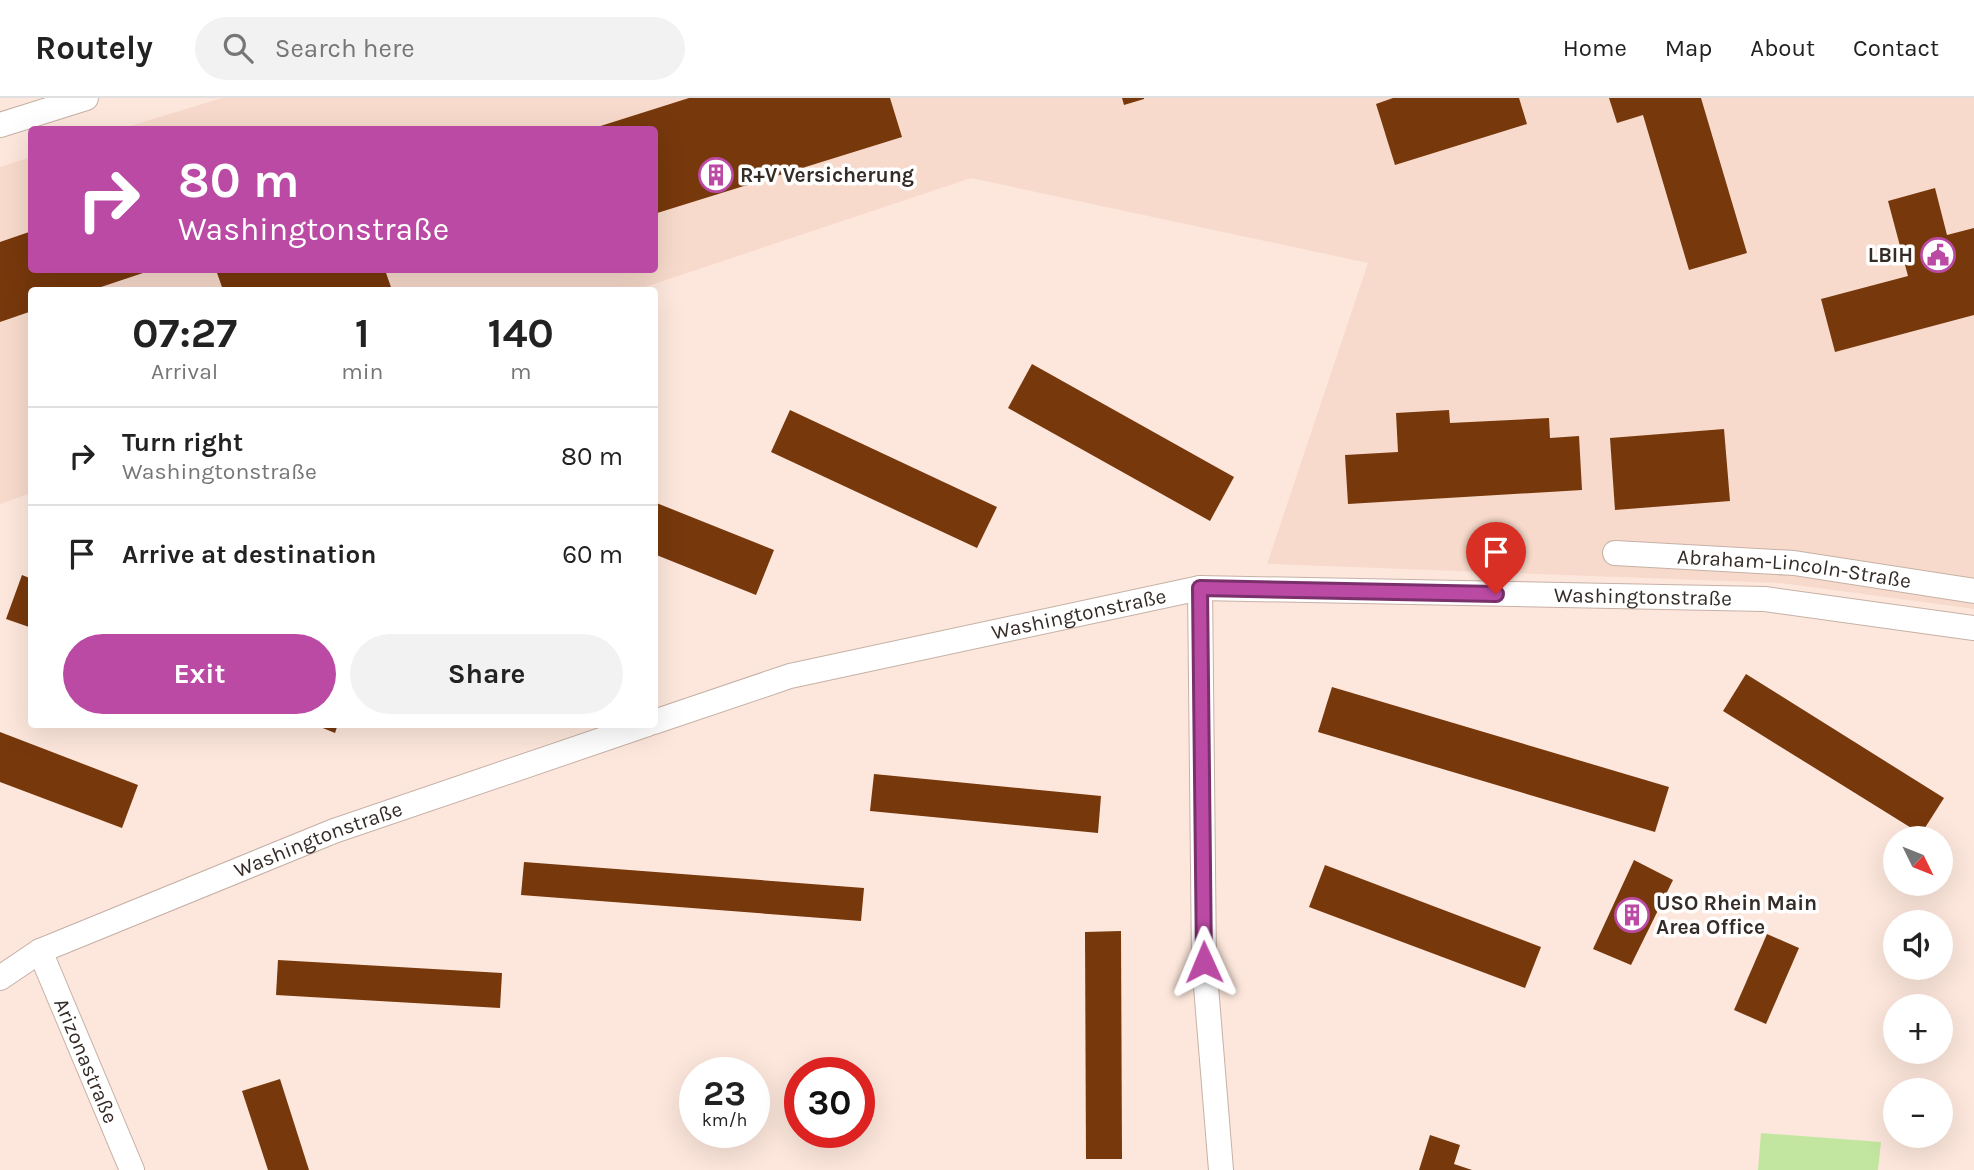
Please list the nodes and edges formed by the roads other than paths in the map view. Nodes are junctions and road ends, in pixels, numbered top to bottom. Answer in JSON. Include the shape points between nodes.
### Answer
{"nodes":[{"id":1,"x":86,"y":98,"type":"edge"},
{"id":2,"x":0,"y":125,"type":"edge"},
{"id":3,"x":1615,"y":554,"type":"dead end"},
{"id":4,"x":1200,"y":588,"type":"junction"},
{"id":5,"x":1974,"y":591,"type":"edge"},
{"id":6,"x":1974,"y":628,"type":"edge"},
{"id":7,"x":658,"y":721,"type":"edge"},
{"id":8,"x":636,"y":728,"type":"edge"},
{"id":9,"x":40,"y":951,"type":"junction"},
{"id":10,"x":0,"y":978,"type":"edge"},
{"id":11,"x":132,"y":1170,"type":"edge"},
{"id":12,"x":1221,"y":1170,"type":"edge"}],
"edges":[{"from":1,"to":2,"type":"street"},
{"from":3,"to":5,"type":"street","name":"Abraham-Lincoln-Straße","via":[[1794,563]]},
{"from":4,"to":6,"type":"street","name":"Washingtonstraße","via":[[1765,598]]},
{"from":4,"to":7,"type":"street","name":"Washingtonstraße","via":[[790,676]]},
{"from":4,"to":12,"type":"street","via":[[1204,962]]},
{"from":8,"to":9,"type":"street","name":"Washingtonstraße","via":[[334,831]]},
{"from":9,"to":10,"type":"street","name":"Washingtonstraße"},
{"from":9,"to":11,"type":"street","name":"Arizonastraße"}]}
